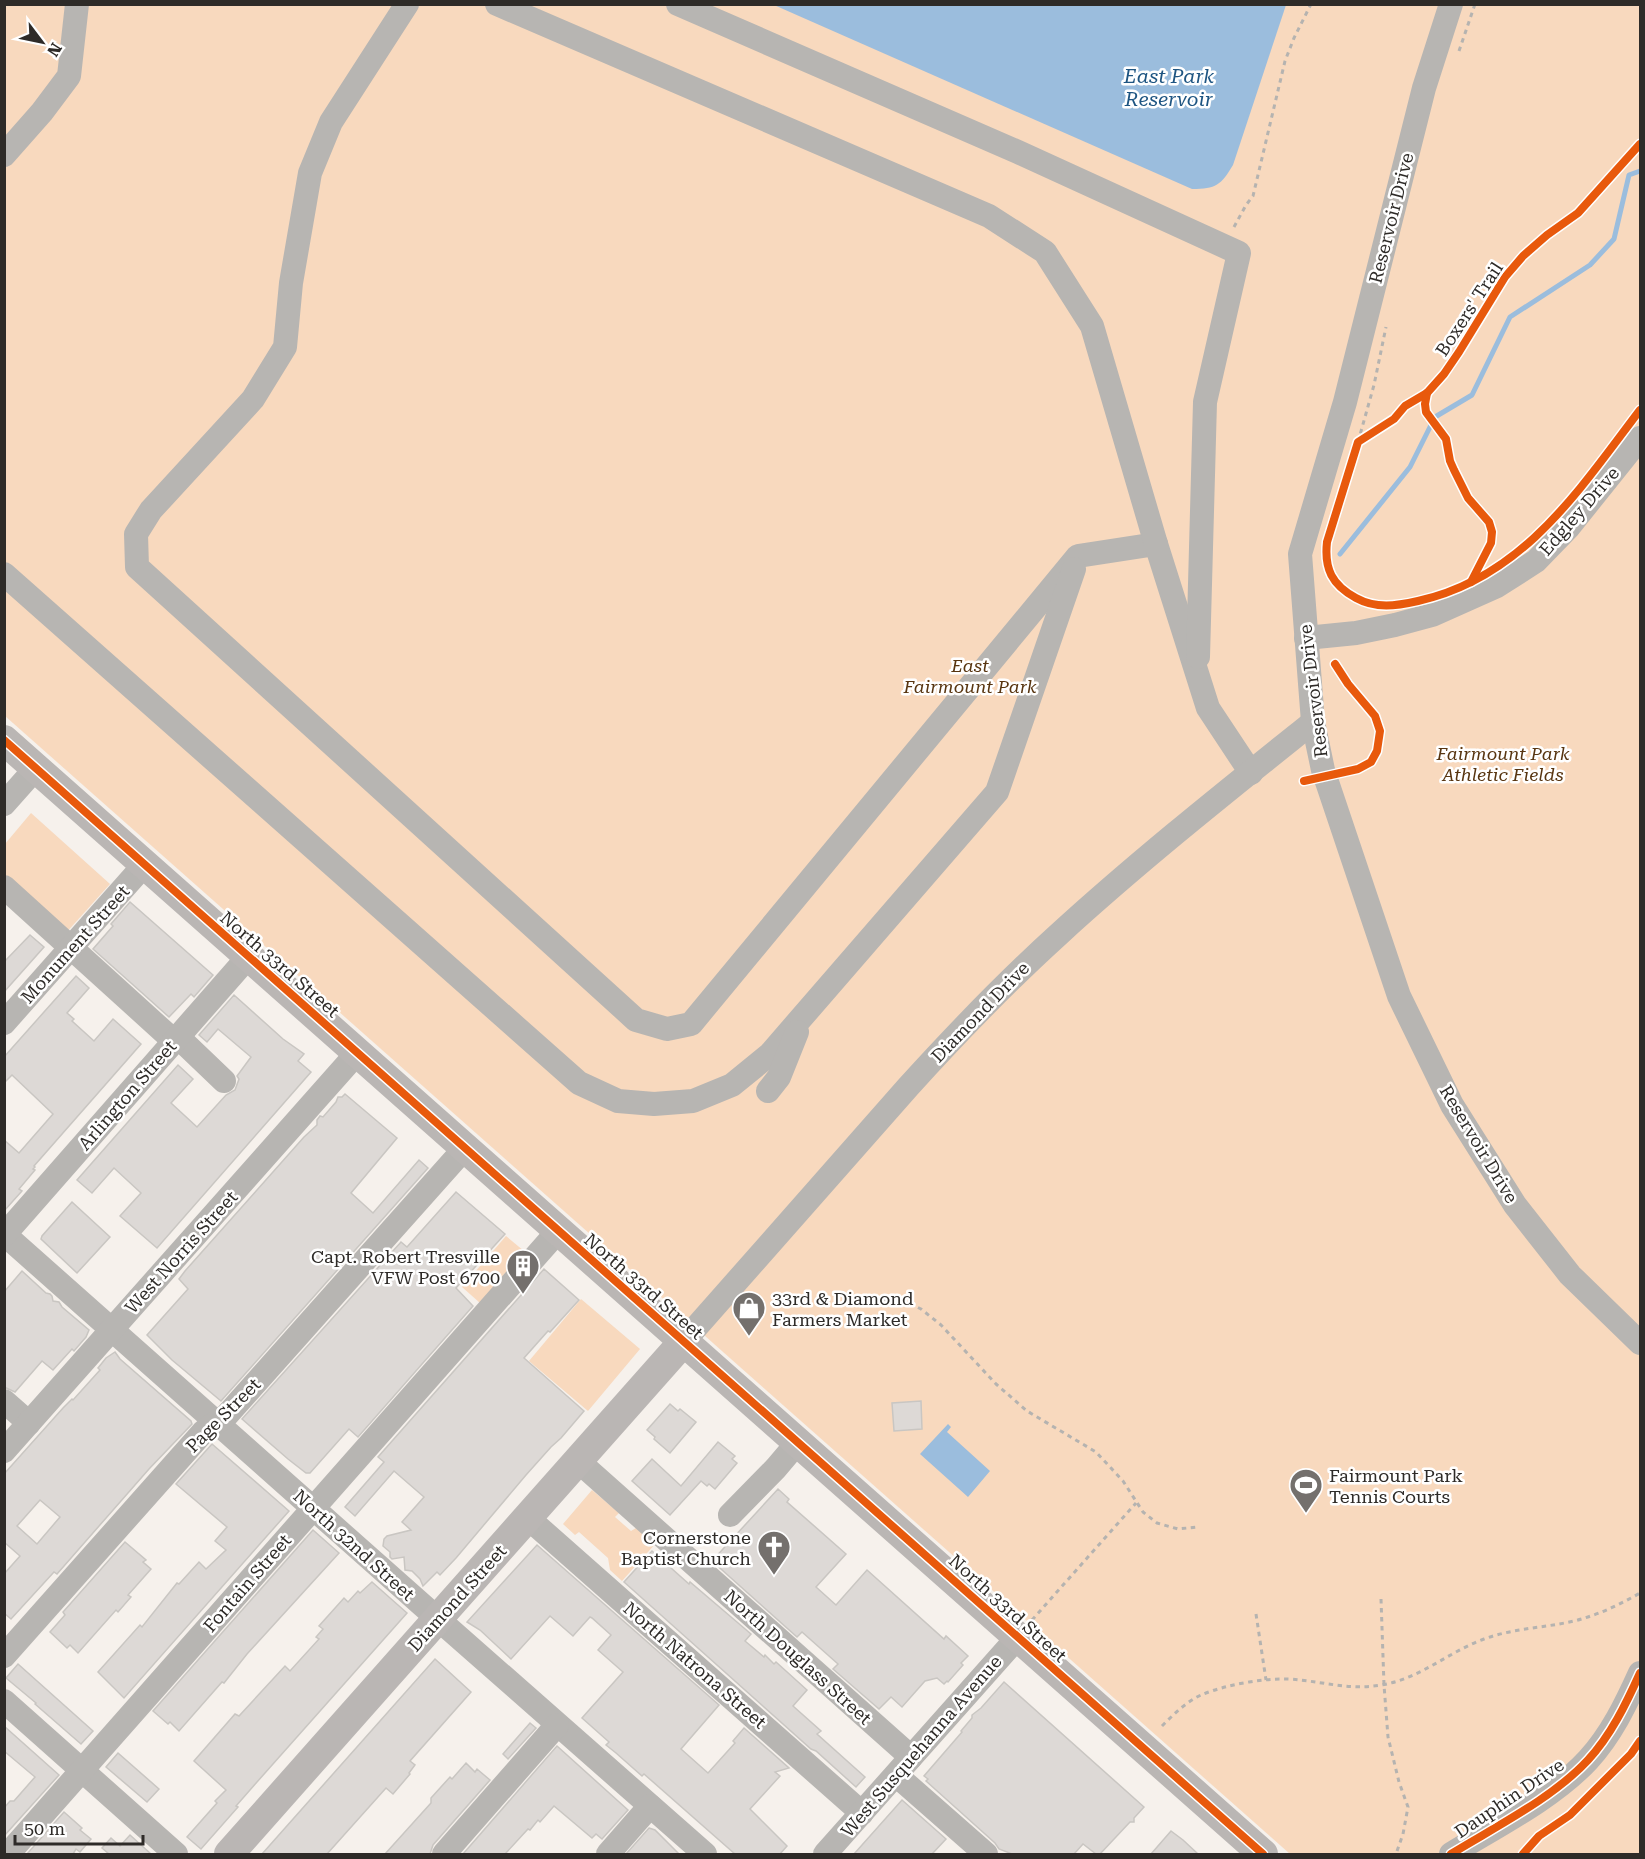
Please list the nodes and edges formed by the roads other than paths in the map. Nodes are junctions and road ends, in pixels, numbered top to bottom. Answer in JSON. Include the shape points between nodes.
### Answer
{"nodes":[{"id":1,"x":77,"y":4,"type":"edge"},
{"id":2,"x":407,"y":4,"type":"edge"},
{"id":3,"x":497,"y":4,"type":"edge"},
{"id":4,"x":678,"y":4,"type":"edge"},
{"id":5,"x":1451,"y":4,"type":"edge"},
{"id":6,"x":4,"y":155,"type":"edge"},
{"id":7,"x":1641,"y":438,"type":"edge"},
{"id":8,"x":1156,"y":544,"type":"junction"},
{"id":9,"x":1078,"y":556,"type":"junction"},
{"id":10,"x":4,"y":574,"type":"edge"},
{"id":11,"x":1306,"y":638,"type":"junction"},
{"id":12,"x":1198,"y":674,"type":"junction"},
{"id":13,"x":1313,"y":722,"type":"junction"},
{"id":14,"x":4,"y":740,"type":"edge"},
{"id":15,"x":36,"y":768,"type":"junction"},
{"id":16,"x":1251,"y":773,"type":"junction"},
{"id":17,"x":4,"y":804,"type":"edge"},
{"id":18,"x":145,"y":864,"type":"junction"},
{"id":19,"x":4,"y":887,"type":"edge"},
{"id":20,"x":71,"y":948,"type":"junction"},
{"id":21,"x":249,"y":956,"type":"junction"},
{"id":22,"x":804,"y":1015,"type":"junction"},
{"id":23,"x":4,"y":1023,"type":"edge"},
{"id":24,"x":176,"y":1039,"type":"junction"},
{"id":25,"x":358,"y":1052,"type":"junction"},
{"id":26,"x":224,"y":1081,"type":"dead end"},
{"id":27,"x":768,"y":1091,"type":"dead end"},
{"id":28,"x":465,"y":1148,"type":"junction"},
{"id":29,"x":559,"y":1230,"type":"junction"},
{"id":30,"x":5,"y":1234,"type":"edge"},
{"id":31,"x":112,"y":1330,"type":"junction"},
{"id":32,"x":684,"y":1341,"type":"junction"},
{"id":33,"x":1641,"y":1343,"type":"edge"},
{"id":34,"x":4,"y":1401,"type":"edge"},
{"id":35,"x":216,"y":1422,"type":"junction"},
{"id":36,"x":29,"y":1423,"type":"junction"},
{"id":37,"x":798,"y":1442,"type":"junction"},
{"id":38,"x":4,"y":1450,"type":"edge"},
{"id":39,"x":578,"y":1461,"type":"junction"},
{"id":40,"x":313,"y":1509,"type":"junction"},
{"id":41,"x":730,"y":1515,"type":"dead end"},
{"id":42,"x":528,"y":1518,"type":"junction"},
{"id":43,"x":438,"y":1619,"type":"junction"},
{"id":44,"x":1018,"y":1637,"type":"junction"},
{"id":45,"x":4,"y":1656,"type":"edge"},
{"id":46,"x":1641,"y":1673,"type":"edge"},
{"id":47,"x":4,"y":1701,"type":"edge"},
{"id":48,"x":1633,"y":1710,"type":"edge"},
{"id":49,"x":557,"y":1725,"type":"junction"},
{"id":50,"x":903,"y":1766,"type":"junction"},
{"id":51,"x":82,"y":1770,"type":"junction"},
{"id":52,"x":650,"y":1806,"type":"junction"},
{"id":53,"x":862,"y":1813,"type":"junction"},
{"id":54,"x":8,"y":1854,"type":"edge"},
{"id":55,"x":176,"y":1854,"type":"edge"},
{"id":56,"x":229,"y":1854,"type":"edge"},
{"id":57,"x":444,"y":1854,"type":"edge"},
{"id":58,"x":608,"y":1854,"type":"edge"},
{"id":59,"x":705,"y":1854,"type":"edge"},
{"id":60,"x":825,"y":1854,"type":"edge"},
{"id":61,"x":986,"y":1854,"type":"edge"},
{"id":62,"x":1263,"y":1854,"type":"edge"},
{"id":63,"x":1451,"y":1854,"type":"edge"}],
"edges":[{"from":1,"to":6,"type":"street","via":[[69,76]]},
{"from":2,"to":9,"type":"street","via":[[331,122],[310,173],[291,283],[285,348],[253,399],[151,510],[136,534],[137,567],[636,1020],[667,1029],[691,1024]]},
{"from":3,"to":8,"type":"street","via":[[989,216],[1045,252],[1092,326]]},
{"from":4,"to":12,"type":"street","via":[[1239,253],[1205,402]]},
{"from":5,"to":11,"type":"street","name":"Reservoir Drive","via":[[1424,88],[1345,402],[1300,554]]},
{"from":7,"to":11,"type":"street","name":"Edgley Drive","via":[[1536,561],[1497,586],[1432,615],[1395,626]]},
{"from":8,"to":9,"type":"street"},
{"from":8,"to":12,"type":"street"},
{"from":9,"to":22,"type":"street","via":[[997,792]]},
{"from":10,"to":22,"type":"street","via":[[579,1083],[618,1101],[693,1101],[732,1085],[770,1054]]},
{"from":11,"to":13,"type":"street","name":"Reservoir Drive"},
{"from":12,"to":16,"type":"street","via":[[1209,708]]},
{"from":13,"to":16,"type":"street","name":"Diamond Drive"},
{"from":13,"to":33,"type":"street","name":"Reservoir Drive","via":[[1323,770],[1399,996],[1452,1106],[1515,1205],[1570,1275]]},
{"from":14,"to":15,"type":"main road","name":"North 33rd Street"},
{"from":15,"to":17,"type":"street"},
{"from":15,"to":18,"type":"main road","name":"North 33rd Street"},
{"from":16,"to":32,"type":"street","name":"Diamond Drive","via":[[1093,903],[984,1007],[900,1096]]},
{"from":18,"to":20,"type":"street","name":"Monument Street"},
{"from":18,"to":21,"type":"main road","name":"North 33rd Street"},
{"from":19,"to":20,"type":"street"},
{"from":20,"to":23,"type":"street","name":"Monument Street"},
{"from":20,"to":24,"type":"street"},
{"from":21,"to":24,"type":"street","name":"Arlington Street"},
{"from":21,"to":25,"type":"main road","name":"North 33rd Street"},
{"from":22,"to":27,"type":"street","via":[[779,1077]]},
{"from":24,"to":26,"type":"street"},
{"from":24,"to":30,"type":"street","name":"Arlington Street"},
{"from":25,"to":28,"type":"main road","name":"North 33rd Street"},
{"from":25,"to":31,"type":"street","name":"West Norris Street"},
{"from":28,"to":29,"type":"main road","name":"North 33rd Street"},
{"from":28,"to":35,"type":"street","name":"Page Street","via":[[227,1415]]},
{"from":29,"to":32,"type":"main road","name":"North 33rd Street"},
{"from":29,"to":40,"type":"street","name":"Fontain Street"},
{"from":30,"to":31,"type":"street","name":"North 32nd Street"},
{"from":31,"to":35,"type":"street","name":"North 32nd Street"},
{"from":31,"to":36,"type":"street","name":"West Norris Street"},
{"from":32,"to":37,"type":"main road","name":"North 33rd Street"},
{"from":32,"to":39,"type":"main road","name":"Diamond Street"},
{"from":34,"to":36,"type":"street"},
{"from":35,"to":40,"type":"street","name":"North 32nd Street"},
{"from":35,"to":45,"type":"street","name":"Page Street"},
{"from":36,"to":38,"type":"street","name":"West Norris Street"},
{"from":37,"to":41,"type":"street"},
{"from":37,"to":44,"type":"main road","name":"North 33rd Street"},
{"from":39,"to":42,"type":"main road","name":"Diamond Street"},
{"from":39,"to":50,"type":"street","name":"North Douglass Street"},
{"from":40,"to":43,"type":"street","name":"North 32nd Street"},
{"from":40,"to":51,"type":"street","name":"Fontain Street"},
{"from":42,"to":43,"type":"main road","name":"Diamond Street"},
{"from":42,"to":53,"type":"street","name":"North Natrona Street"},
{"from":43,"to":49,"type":"street","name":"North 32nd Street"},
{"from":43,"to":56,"type":"main road","name":"Diamond Street"},
{"from":44,"to":50,"type":"street","name":"West Susquehanna Avenue"},
{"from":44,"to":62,"type":"main road","name":"North 33rd Street"},
{"from":46,"to":48,"type":"street","name":"Dauphin Drive"},
{"from":47,"to":51,"type":"street"},
{"from":48,"to":63,"type":"street","name":"Dauphin Drive","via":[[1574,1773],[1542,1798]]},
{"from":49,"to":52,"type":"street","name":"North 32nd Street"},
{"from":49,"to":57,"type":"street"},
{"from":50,"to":53,"type":"street","name":"West Susquehanna Avenue"},
{"from":50,"to":61,"type":"street"},
{"from":51,"to":54,"type":"street","name":"Fontain Street"},
{"from":51,"to":55,"type":"street"},
{"from":52,"to":58,"type":"street"},
{"from":52,"to":59,"type":"street","name":"North 32nd Street"},
{"from":53,"to":60,"type":"street","name":"West Susquehanna Avenue"}]}
